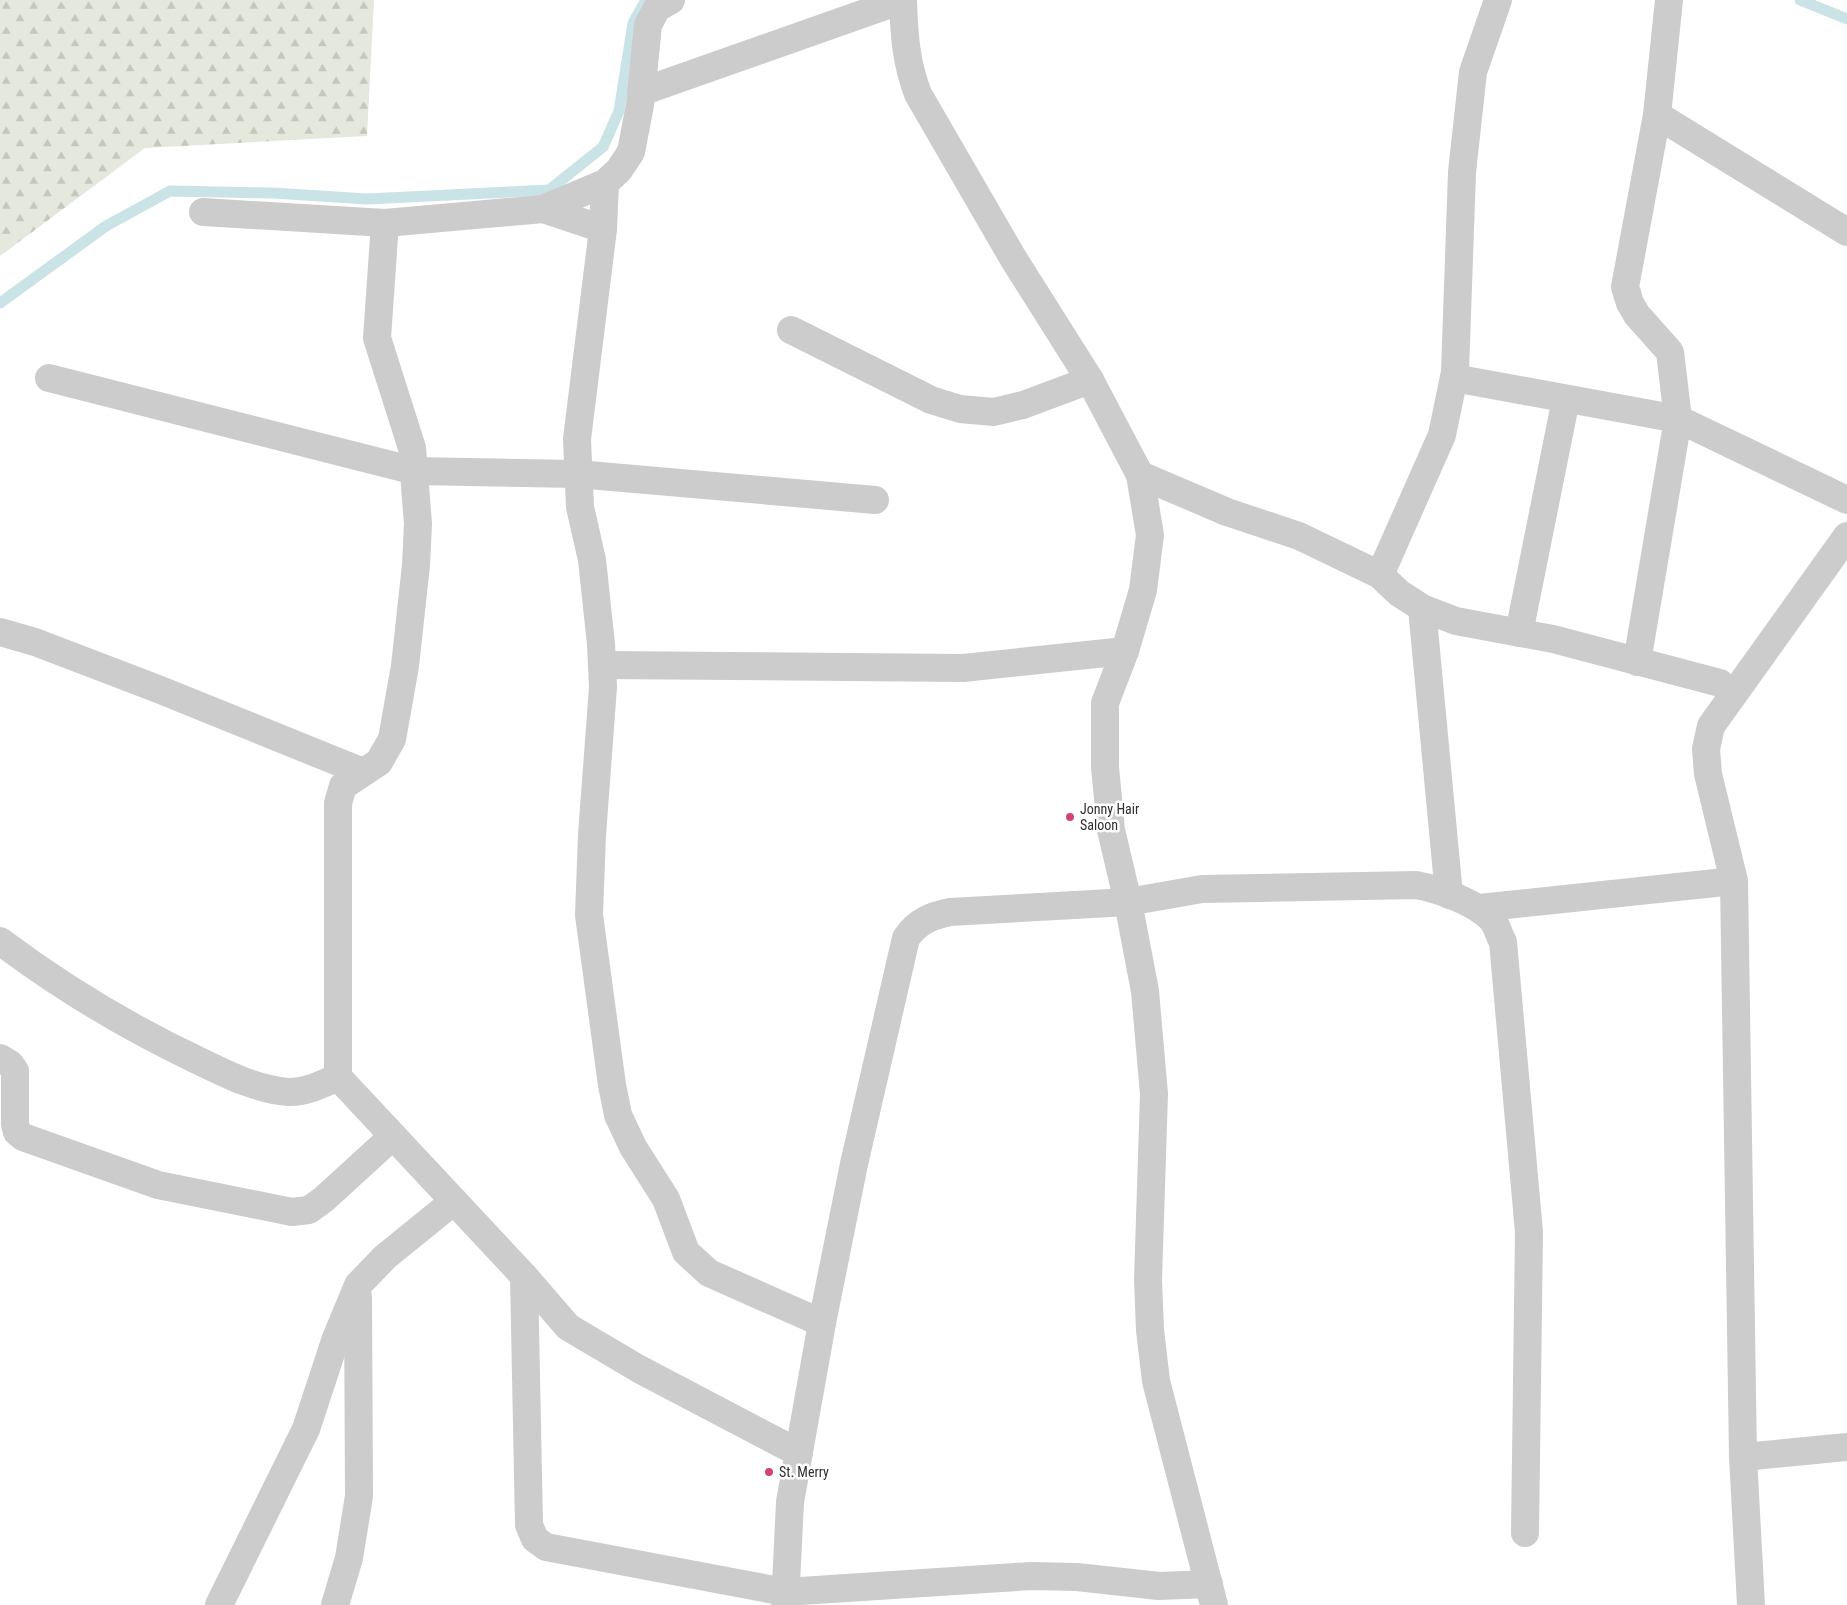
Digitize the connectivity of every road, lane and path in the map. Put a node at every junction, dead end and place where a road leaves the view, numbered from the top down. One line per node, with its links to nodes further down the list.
1 (671, 0): 5 (street)
2 (902, 0): 5 (street); 16 (street)
3 (1498, 0): 15 (street)
4 (1669, 0): 6 (street)
5 (641, 92): 7 (street)
6 (1657, 115): 12 (street); 18 (street)
7 (605, 183): 8 (street); 11 (street)
8 (543, 209): 10 (street); 11 (street)
9 (203, 212): 10 (street)
10 (385, 223): 19 (street)
11 (602, 229): 20 (street)
12 (1847, 232)
13 (791, 330): 16 (street)
14 (49, 378): 19 (street)
15 (1454, 378): 17 (street); 25 (street)
16 (1090, 380): 21 (street)
17 (1566, 399): 18 (street); 28 (street)
18 (1678, 419): 23 (street); 30 (street)
19 (415, 471): 20 (street); 33 (street)
20 (577, 474): 22 (street); 31 (street)
21 (1140, 474): 25 (street); 29 (street)
22 (875, 500)
23 (1847, 500)
24 (1847, 536): 34 (street)
25 (1380, 574): 26 (street)
26 (1422, 608): 28 (street); 35 (street)
27 (0, 632): 33 (street)
28 (1519, 632): 30 (street)
29 (1125, 651): 31 (street); 36 (street)
30 (1637, 662): 32 (street)
31 (602, 665): 45 (street)
32 (1720, 684)
33 (363, 772): 40 (street)
34 (1734, 881): 37 (street); 48 (street)
35 (1449, 895): 36 (street); 37 (street)
36 (1128, 902): 45 (street); 50 (street)
37 (1479, 908): 49 (street)
38 (0, 941): 40 (street)
39 (0, 1058): 41 (street)
40 (338, 1077): 41 (street)
41 (393, 1136): 42 (street)
42 (454, 1201): 43 (street); 44 (street)
43 (524, 1276): 47 (street); 51 (street)
44 (358, 1285): 52 (street); 53 (street)
45 (822, 1323): 47 (street)
46 (1847, 1447): 48 (street)
47 (799, 1453): 51 (street)
48 (1744, 1457): 54 (street)
49 (1525, 1533)
50 (1212, 1595): 51 (street)
51 (785, 1598)
52 (219, 1605)
53 (335, 1605)
54 (1750, 1605)

